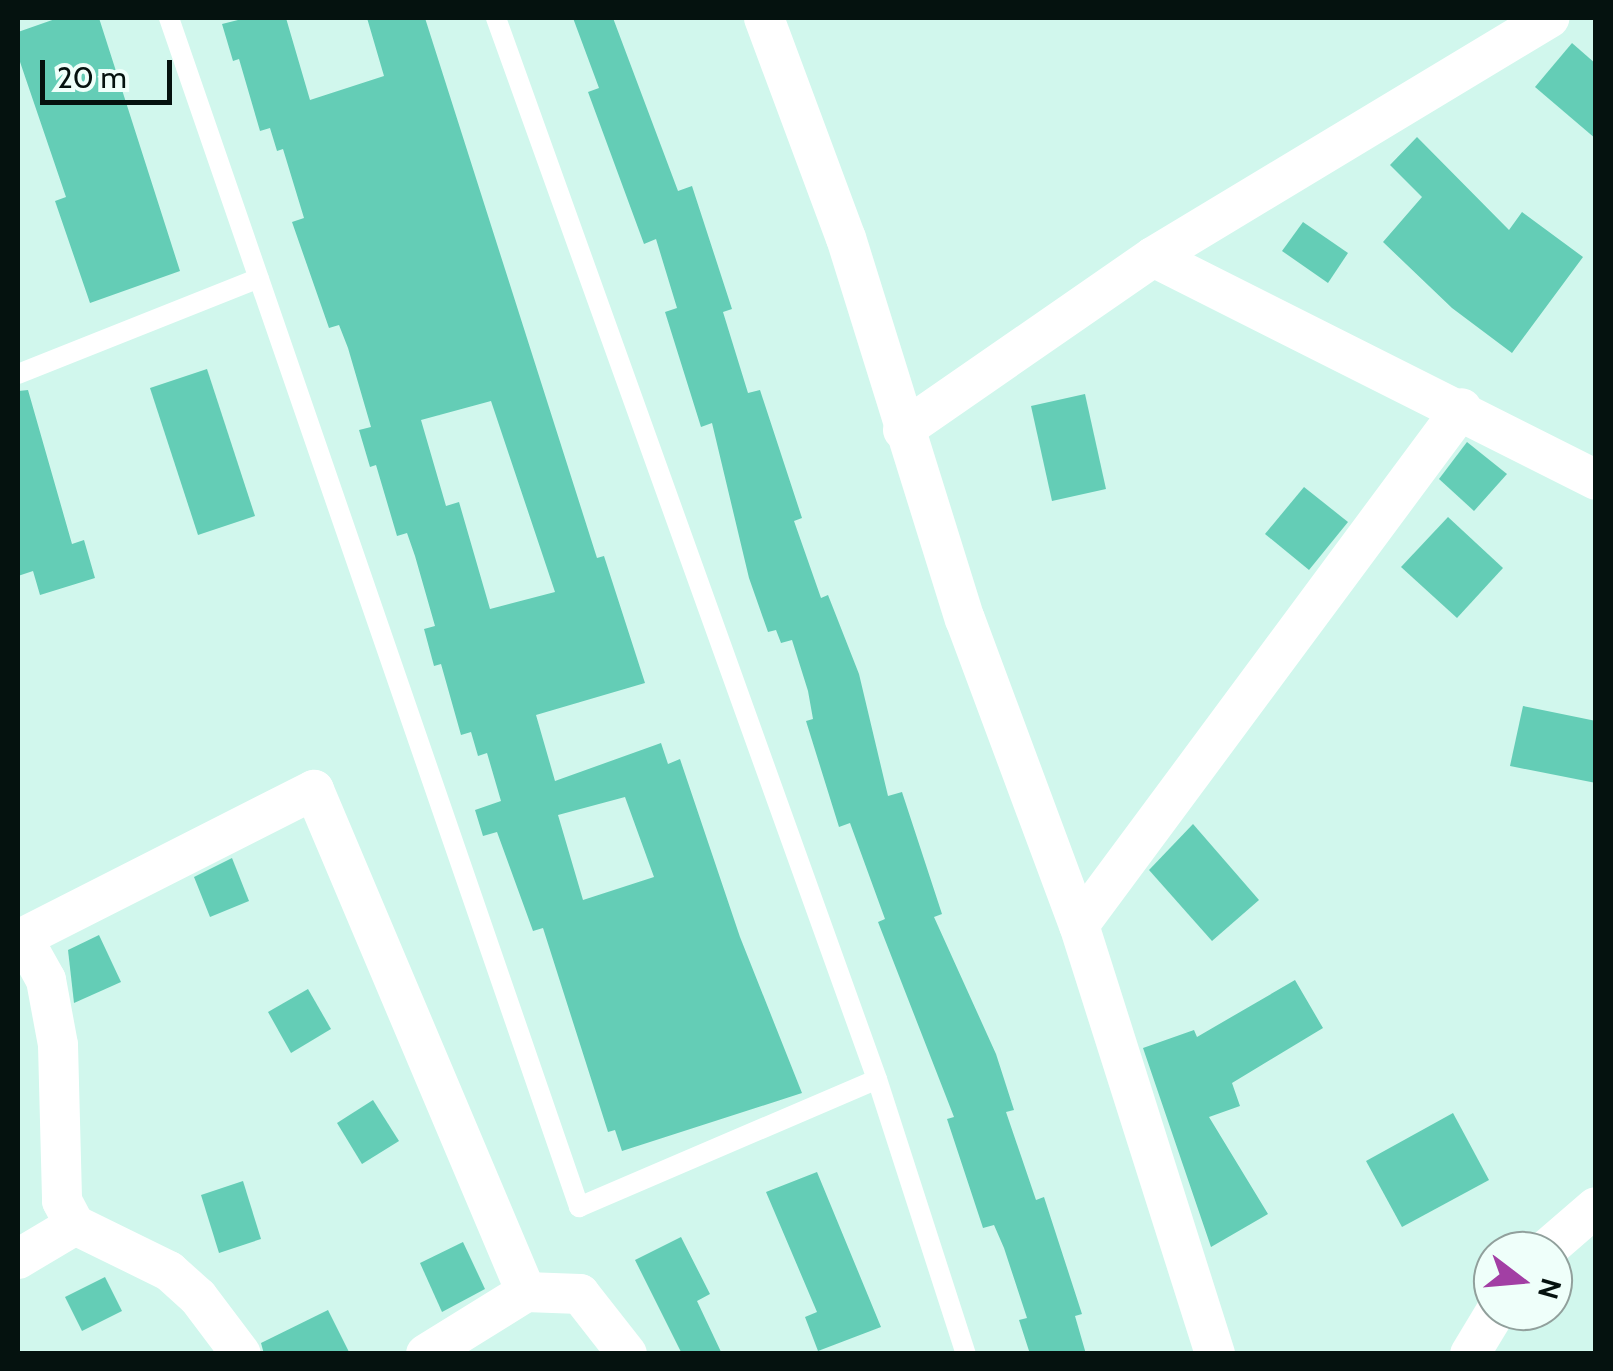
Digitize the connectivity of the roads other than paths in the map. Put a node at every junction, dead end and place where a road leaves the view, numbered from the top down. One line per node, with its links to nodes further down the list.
1 (169, 18): 6 (lane)
2 (496, 18): 13 (lane)
3 (764, 18): 9 (street)
4 (1549, 18): 5 (street)
5 (1153, 257): 8 (street); 9 (street)
6 (259, 278): 7 (lane); 13 (lane)
7 (18, 374)
8 (1462, 408): 10 (street); 11 (street)
9 (902, 430): 11 (street)
10 (1596, 480)
11 (1079, 925): 24 (street)
12 (20, 938): 15 (street); 18 (street)
13 (877, 1079): 23 (lane)
14 (1596, 1207): 16 (street)
15 (74, 1225): 17 (street); 20 (street)
16 (1568, 1231)
17 (18, 1260)
18 (526, 1292): 21 (street); 22 (street)
19 (1484, 1331): 25 (street)
20 (241, 1354)
21 (426, 1354)
22 (627, 1354)
23 (966, 1354)
24 (1215, 1354)
25 (1470, 1354)

